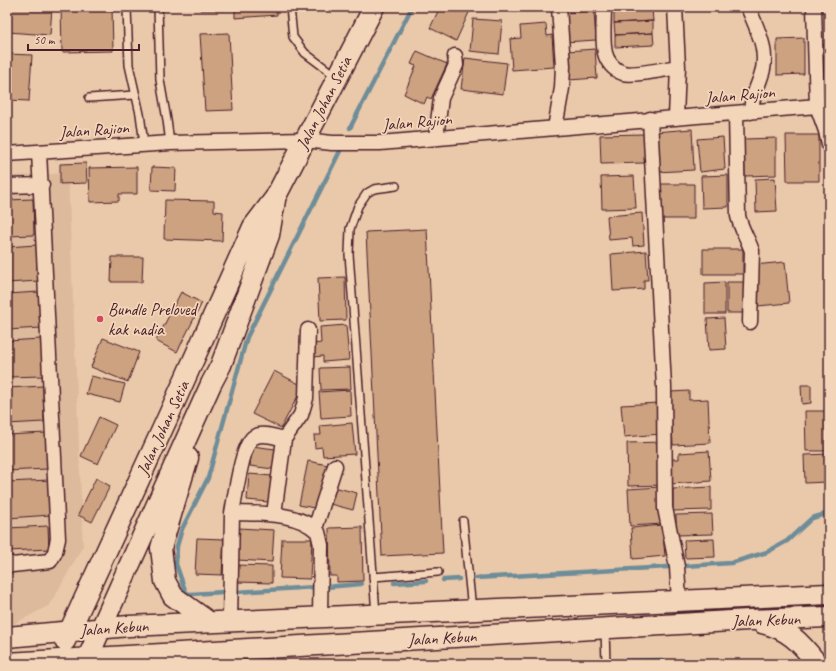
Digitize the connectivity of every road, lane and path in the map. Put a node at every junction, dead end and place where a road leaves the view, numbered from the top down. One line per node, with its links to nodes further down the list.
1 (127, 7): 13 (lane)
2 (158, 7): 21 (lane)
3 (290, 7): 12 (lane)
4 (374, 7): 12 (main road, Jalan Johan Setia)
5 (559, 7): 20 (street)
6 (604, 7): 11 (street)
7 (675, 7): 11 (street)
8 (748, 7): 16 (street)
9 (814, 7): 15 (street)
10 (455, 56): 22 (street)
11 (678, 67): 18 (street)
12 (337, 77): 23 (main road, Jalan Johan Setia)
13 (135, 94): 14 (lane); 24 (lane)
14 (89, 98)
15 (823, 105): 16 (street, Jalan Rajion); 25 (street)
16 (751, 112): 17 (street, Jalan Rajion)
17 (736, 113): 18 (street, Jalan Rajion); 32 (street)
18 (676, 118): 19 (street, Jalan Rajion)
19 (650, 119): 20 (street, Jalan Rajion); 45 (street)
20 (555, 128): 22 (street, Jalan Rajion)
21 (169, 138): 23 (street, Jalan Rajion); 24 (street, Jalan Rajion)
22 (436, 138): 23 (street, Jalan Rajion)
23 (305, 140): 31 (main road, Jalan Johan Setia)
24 (144, 144): 26 (street, Jalan Rajion)
25 (829, 145)
26 (39, 152): 27 (street, Jalan Rajion); 28 (street)
27 (7, 154)
28 (42, 185): 29 (street); 41 (street)
29 (7, 186)
30 (396, 186): 43 (lane)
31 (275, 198): 34 (main road, Jalan Johan Setia); 55 (main road, Jalan Johan Setia)
32 (750, 322)
33 (308, 330): 35 (street)
34 (211, 384): 51 (main road); 54 (main road, Jalan Johan Setia)
35 (284, 439): 37 (street); 38 (street)
36 (335, 466): 40 (street)
37 (232, 513): 38 (street); 52 (street)
38 (274, 514): 40 (street)
39 (463, 521): 46 (lane)
40 (315, 529): 48 (street)
41 (7, 562)
42 (438, 572): 43 (lane)
43 (373, 577): 47 (lane)
44 (829, 594): 45 (main road, Jalan Kebun)
45 (679, 601): 46 (main road, Jalan Kebun)
46 (472, 610): 47 (main road, Jalan Kebun)
47 (376, 615): 48 (main road, Jalan Kebun)
48 (320, 617): 52 (main road, Jalan Kebun)
49 (829, 617): 50 (main road, Jalan Kebun)
50 (748, 620): 53 (main road, Jalan Kebun); 63 (main road)
51 (209, 622): 52 (main road, Jalan Kebun); 54 (main road, Jalan Kebun)
52 (230, 622)
53 (605, 628): 57 (main road, Jalan Kebun); 62 (lane)
54 (100, 629): 55 (main road, Jalan Kebun); 58 (main road, Jalan Johan Setia)
55 (69, 631): 56 (main road, Jalan Kebun); 59 (main road, Jalan Johan Setia)
56 (7, 637)
57 (158, 654): 58 (main road, Jalan Kebun); 61 (main road)
58 (86, 661): 59 (main road, Jalan Kebun)
59 (55, 662): 60 (main road, Jalan Kebun)
60 (7, 663)
61 (133, 664)
62 (606, 664)
63 (816, 664)

